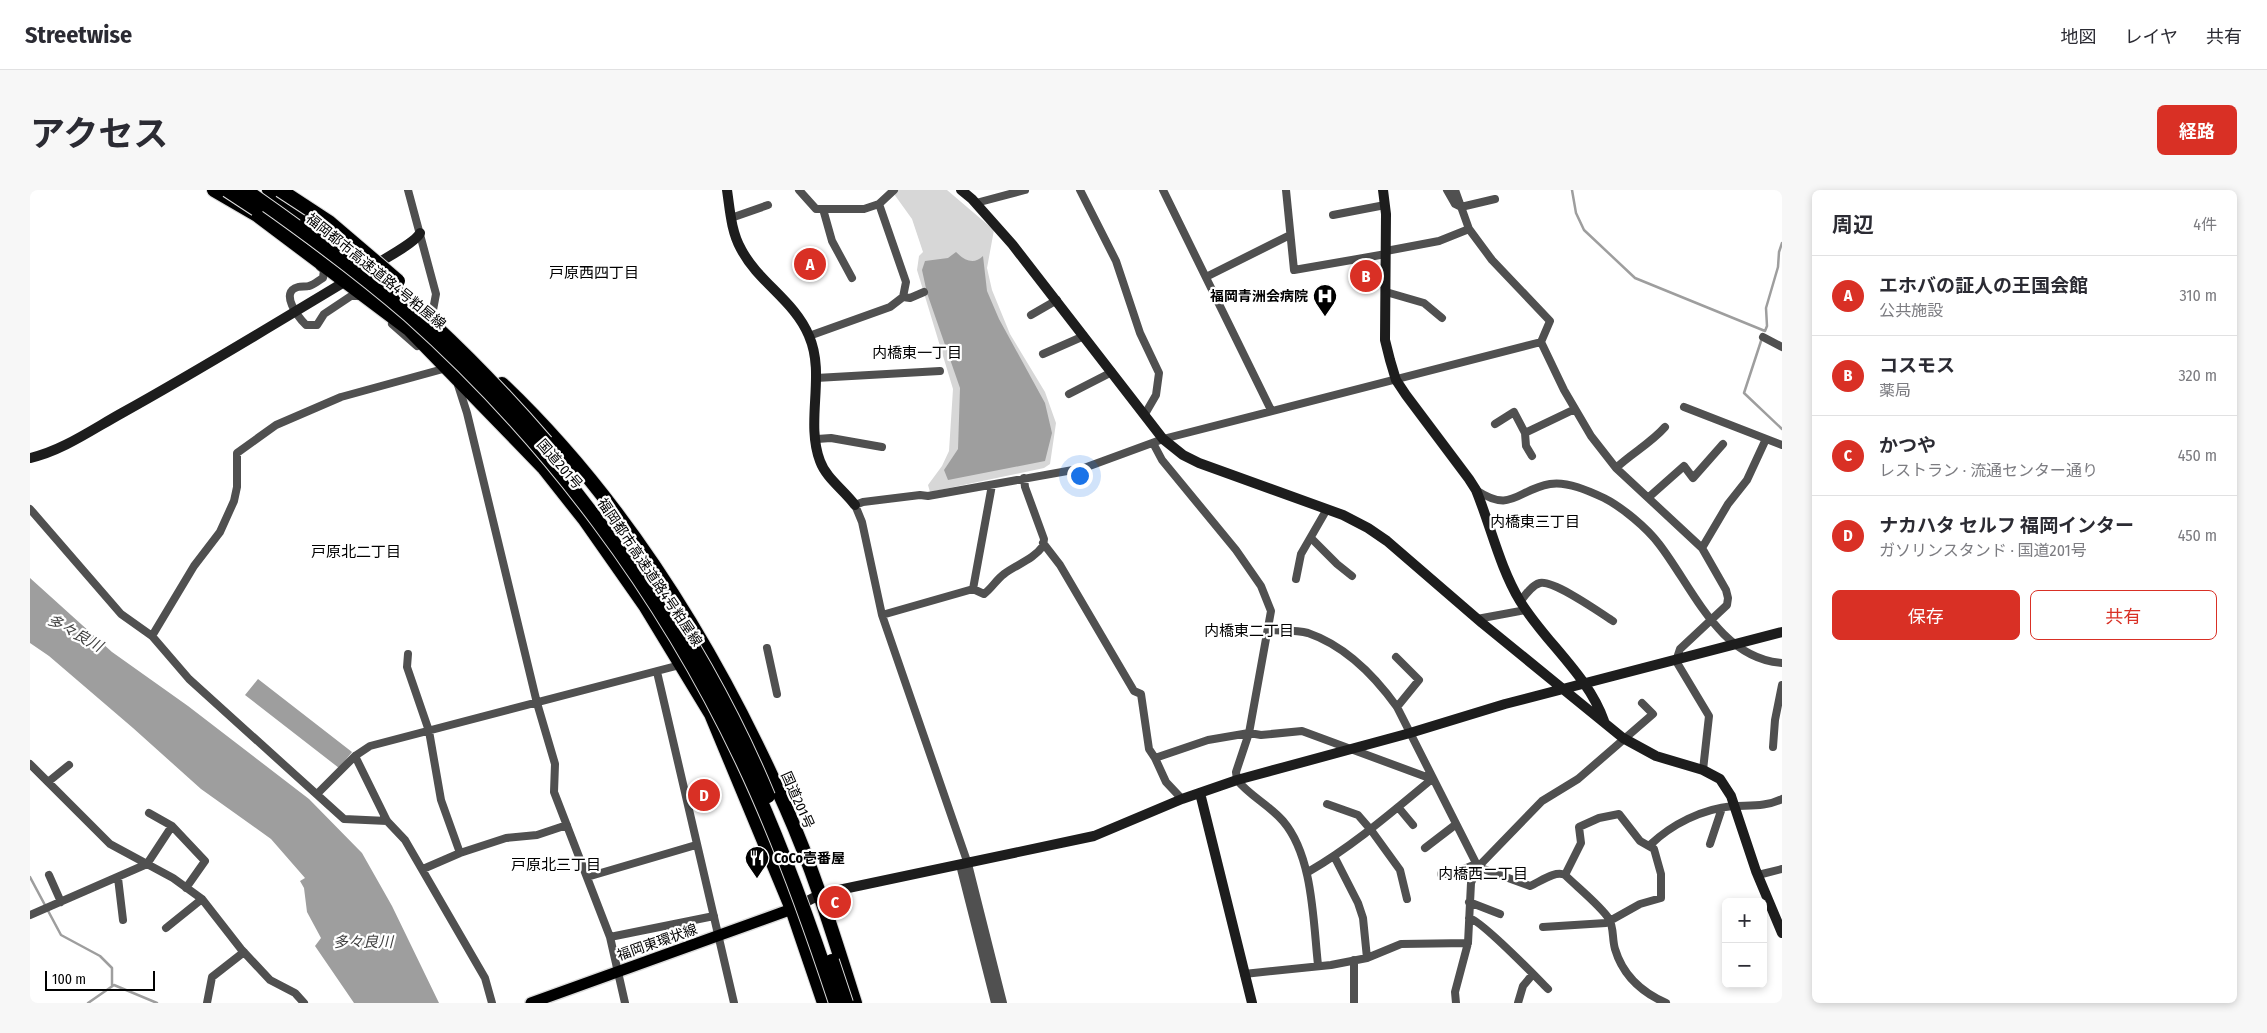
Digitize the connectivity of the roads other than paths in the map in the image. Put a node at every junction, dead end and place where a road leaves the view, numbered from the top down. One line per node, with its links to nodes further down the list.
1 (208, 190): 42 (street)
2 (214, 190): 36 (highway, 国道201号)
3 (227, 190): 48 (highway, bridge)
4 (245, 190): 48 (highway, 福岡都市高速道路4号粕屋線, bridge)
5 (261, 190): 52 (highway, bridge)
6 (269, 190): 33 (highway, 国道201号)
7 (280, 190): 52 (highway, bridge)
8 (408, 190): 30 (street)
9 (727, 190): 28 (street)
10 (799, 190): 26 (street)
11 (894, 190): 22 (street)
12 (961, 190): 21 (street)
13 (1025, 190): 21 (street)
14 (1080, 190): 62 (street)
15 (1163, 190): 34 (street)
16 (1286, 190): 31 (street)
17 (1383, 190): 24 (street)
18 (1447, 190): 25 (street)
19 (1455, 190): 25 (street)
20 (1495, 199): 25 (street)
21 (976, 203): 40 (street)
22 (879, 204): 26 (street); 39 (street)
23 (768, 206): 28 (street)
24 (1385, 206): 27 (street); 32 (street)
25 (1461, 207): 29 (street)
26 (822, 209): 35 (street)
27 (1333, 215)
28 (731, 218): 45 (street)
29 (1469, 229): 32 (street); 49 (street)
30 (420, 234): 33 (street); 41 (street)
31 (1290, 235): 32 (street); 34 (street)
32 (1386, 252): 38 (street)
33 (370, 266): 36 (street); 160 (highway, 国道201号)
34 (1206, 277): 61 (street)
35 (852, 278)
36 (346, 280): 42 (street); 102 (highway, 国道201号)
37 (924, 292): 39 (street)
38 (1386, 292): 44 (street); 57 (street)
39 (903, 297): 45 (street)
40 (1057, 300): 43 (street); 46 (street)
41 (433, 310)
42 (296, 311): 53 (street); 73 (street)
43 (1031, 314)
44 (1442, 318)
45 (809, 336): 56 (street)
46 (1084, 336): 51 (street); 55 (street)
47 (1763, 337): 50 (street)
48 (432, 338): 194 (highway, 福岡都市高速道路4号粕屋線, bridge)
49 (1541, 342): 57 (street); 60 (street)
50 (1782, 347)
51 (1043, 354)
52 (467, 357): 195 (highway, 福岡都市高速道路4号粕屋線, bridge)
53 (444, 369): 95 (street); 108 (street)
54 (940, 371): 56 (street)
55 (1112, 372): 58 (street); 62 (street)
56 (816, 378): 67 (street)
57 (1396, 380): 61 (street); 77 (street)
58 (1069, 394)
59 (1684, 407): 66 (street)
60 (1575, 409): 65 (street); 74 (street)
61 (1271, 410): 68 (street)
62 (1145, 414): 68 (street)
63 (1495, 424): 65 (street)
64 (1665, 426): 74 (street)
65 (1525, 433): 72 (street)
66 (1766, 439): 70 (street); 84 (street)
67 (816, 440): 71 (street); 79 (street)
68 (1158, 441): 75 (street); 81 (street); 93 (street)
69 (1723, 444): 78 (street)
70 (1782, 445)
71 (882, 447)
72 (1532, 456)
73 (30, 458)
74 (1616, 468): 78 (street)
75 (1024, 478): 76 (street); 83 (street)
76 (992, 485): 79 (street); 87 (street)
77 (1476, 490): 88 (street); 92 (street)
78 (1649, 497): 84 (street)
79 (855, 505): 89 (street)
80 (30, 508): 95 (street)
81 (1327, 509): 82 (street); 90 (street)
82 (1311, 538): 85 (street); 86 (street)
83 (1043, 543): 87 (street); 119 (street)
84 (1702, 548): 92 (street)
85 (1352, 576)
86 (1296, 579)
87 (973, 589): 89 (street)
88 (1523, 606): 90 (street); 91 (street); 104 (street)
89 (882, 615): 148 (street)
90 (1477, 619): 106 (street)
91 (1613, 621)
92 (1712, 621): 96 (street); 100 (street)
93 (1269, 630): 110 (street); 113 (street)
94 (1782, 632): 96 (street)
95 (152, 636): 126 (street)
96 (1734, 644): 100 (street); 101 (street)
97 (766, 648): 107 (street)
98 (408, 654): 112 (street)
99 (1396, 658): 110 (street)
100 (1676, 661): 104 (street); 122 (street)
101 (1782, 663)
102 (680, 665): 103 (street); 165 (highway, 国道201号)
103 (657, 672): 108 (street); 143 (street)
104 (1583, 683): 106 (street); 111 (street)
105 (1782, 685): 116 (street)
106 (1564, 688): 111 (street); 114 (street)
107 (777, 694)
108 (537, 703): 112 (street); 136 (street)
109 (1642, 703): 115 (street)
110 (1397, 707): 114 (street)
111 (1605, 723): 115 (street)
112 (429, 731): 118 (street); 145 (street)
113 (1249, 733): 117 (street); 119 (street); 124 (street)
114 (1410, 733): 117 (street); 123 (street)
115 (1623, 738): 122 (street); 149 (street)
116 (1773, 747)
117 (1348, 749): 123 (street); 124 (street)
118 (355, 756): 126 (street); 135 (street)
119 (1155, 758): 128 (street)
120 (30, 764): 125 (street)
121 (69, 765): 125 (street)
122 (1703, 770): 131 (street)
123 (1432, 779): 132 (street); 138 (street)
124 (1237, 780): 127 (street); 152 (street)
125 (48, 782): 147 (street)
126 (318, 793): 135 (street)
127 (1200, 793): 128 (street); 183 (street)
128 (1182, 799): 148 (street)
129 (1782, 799): 131 (street)
130 (1327, 804): 140 (street)
131 (1733, 806): 133 (street); 155 (street)
132 (1398, 808): 137 (street); 140 (street)
133 (1722, 808): 141 (street); 142 (street)
134 (149, 813): 139 (street)
135 (387, 821): 150 (street)
136 (567, 825): 145 (street); 157 (street)
137 (1412, 825)
138 (1455, 825): 144 (street); 149 (street)
139 (172, 826): 147 (street); 159 (street)
140 (1371, 830): 146 (street); 162 (street)
141 (1710, 844)
142 (1650, 845): 154 (street); 171 (street)
143 (696, 846): 157 (street); 168 (street)
144 (1425, 848)
145 (460, 853): 150 (street)
146 (1334, 856): 152 (street); 179 (street)
147 (147, 864): 158 (street); 159 (street)
148 (964, 864): 160 (street); 197 (street); 198 (street)
149 (1477, 865): 153 (street); 154 (street); 164 (street)
150 (423, 869): 189 (street)
151 (1782, 869): 155 (street)
152 (1308, 872): 181 (street)
153 (1440, 874)
154 (1565, 875): 171 (street)
155 (1758, 875): 174 (street)
156 (49, 876): 163 (street)
157 (587, 877): 176 (street)
158 (118, 878): 163 (street); 170 (street)
159 (186, 888): 161 (street)
160 (819, 895): 165 (street); 196 (highway, 国道201号)
161 (202, 899): 173 (street); 178 (street)
162 (1407, 899)
163 (61, 902): 167 (street)
164 (1469, 902): 166 (street); 169 (street)
165 (792, 909): 175 (main road, 福岡東環状線); 193 (highway, 国道201号)
166 (1500, 914)
167 (30, 915)
168 (714, 916): 175 (street); 176 (street)
169 (1469, 918): 177 (street); 184 (street)
170 (123, 920)
171 (1610, 920): 172 (street); 186 (street)
172 (1543, 927)
173 (166, 928)
174 (1782, 933)
175 (719, 936): 182 (main road, 福岡東環状線); 192 (street)
176 (610, 937): 182 (street)
177 (1468, 943): 179 (street); 201 (street)
178 (244, 952): 187 (street); 188 (street)
179 (1367, 958): 180 (street)
180 (1354, 960): 181 (street); 200 (street)
181 (1318, 965): 183 (street)
182 (619, 971): 190 (main road, 福岡東環状線); 191 (street)
183 (1244, 974): 199 (street)
184 (1533, 974): 185 (street); 202 (street)
185 (1548, 989)
186 (1646, 994): 203 (street); 204 (street)
187 (207, 1003)
188 (304, 1003)
189 (492, 1003)
190 (531, 1003)
191 (625, 1003)
192 (734, 1003)
193 (824, 1003)
194 (836, 1003)
195 (846, 1003)
196 (855, 1003)
197 (995, 1003)
198 (1003, 1003)
199 (1252, 1003)
200 (1354, 1003)
201 (1456, 1003)
202 (1518, 1003)
203 (1642, 1003)
204 (1666, 1003)

